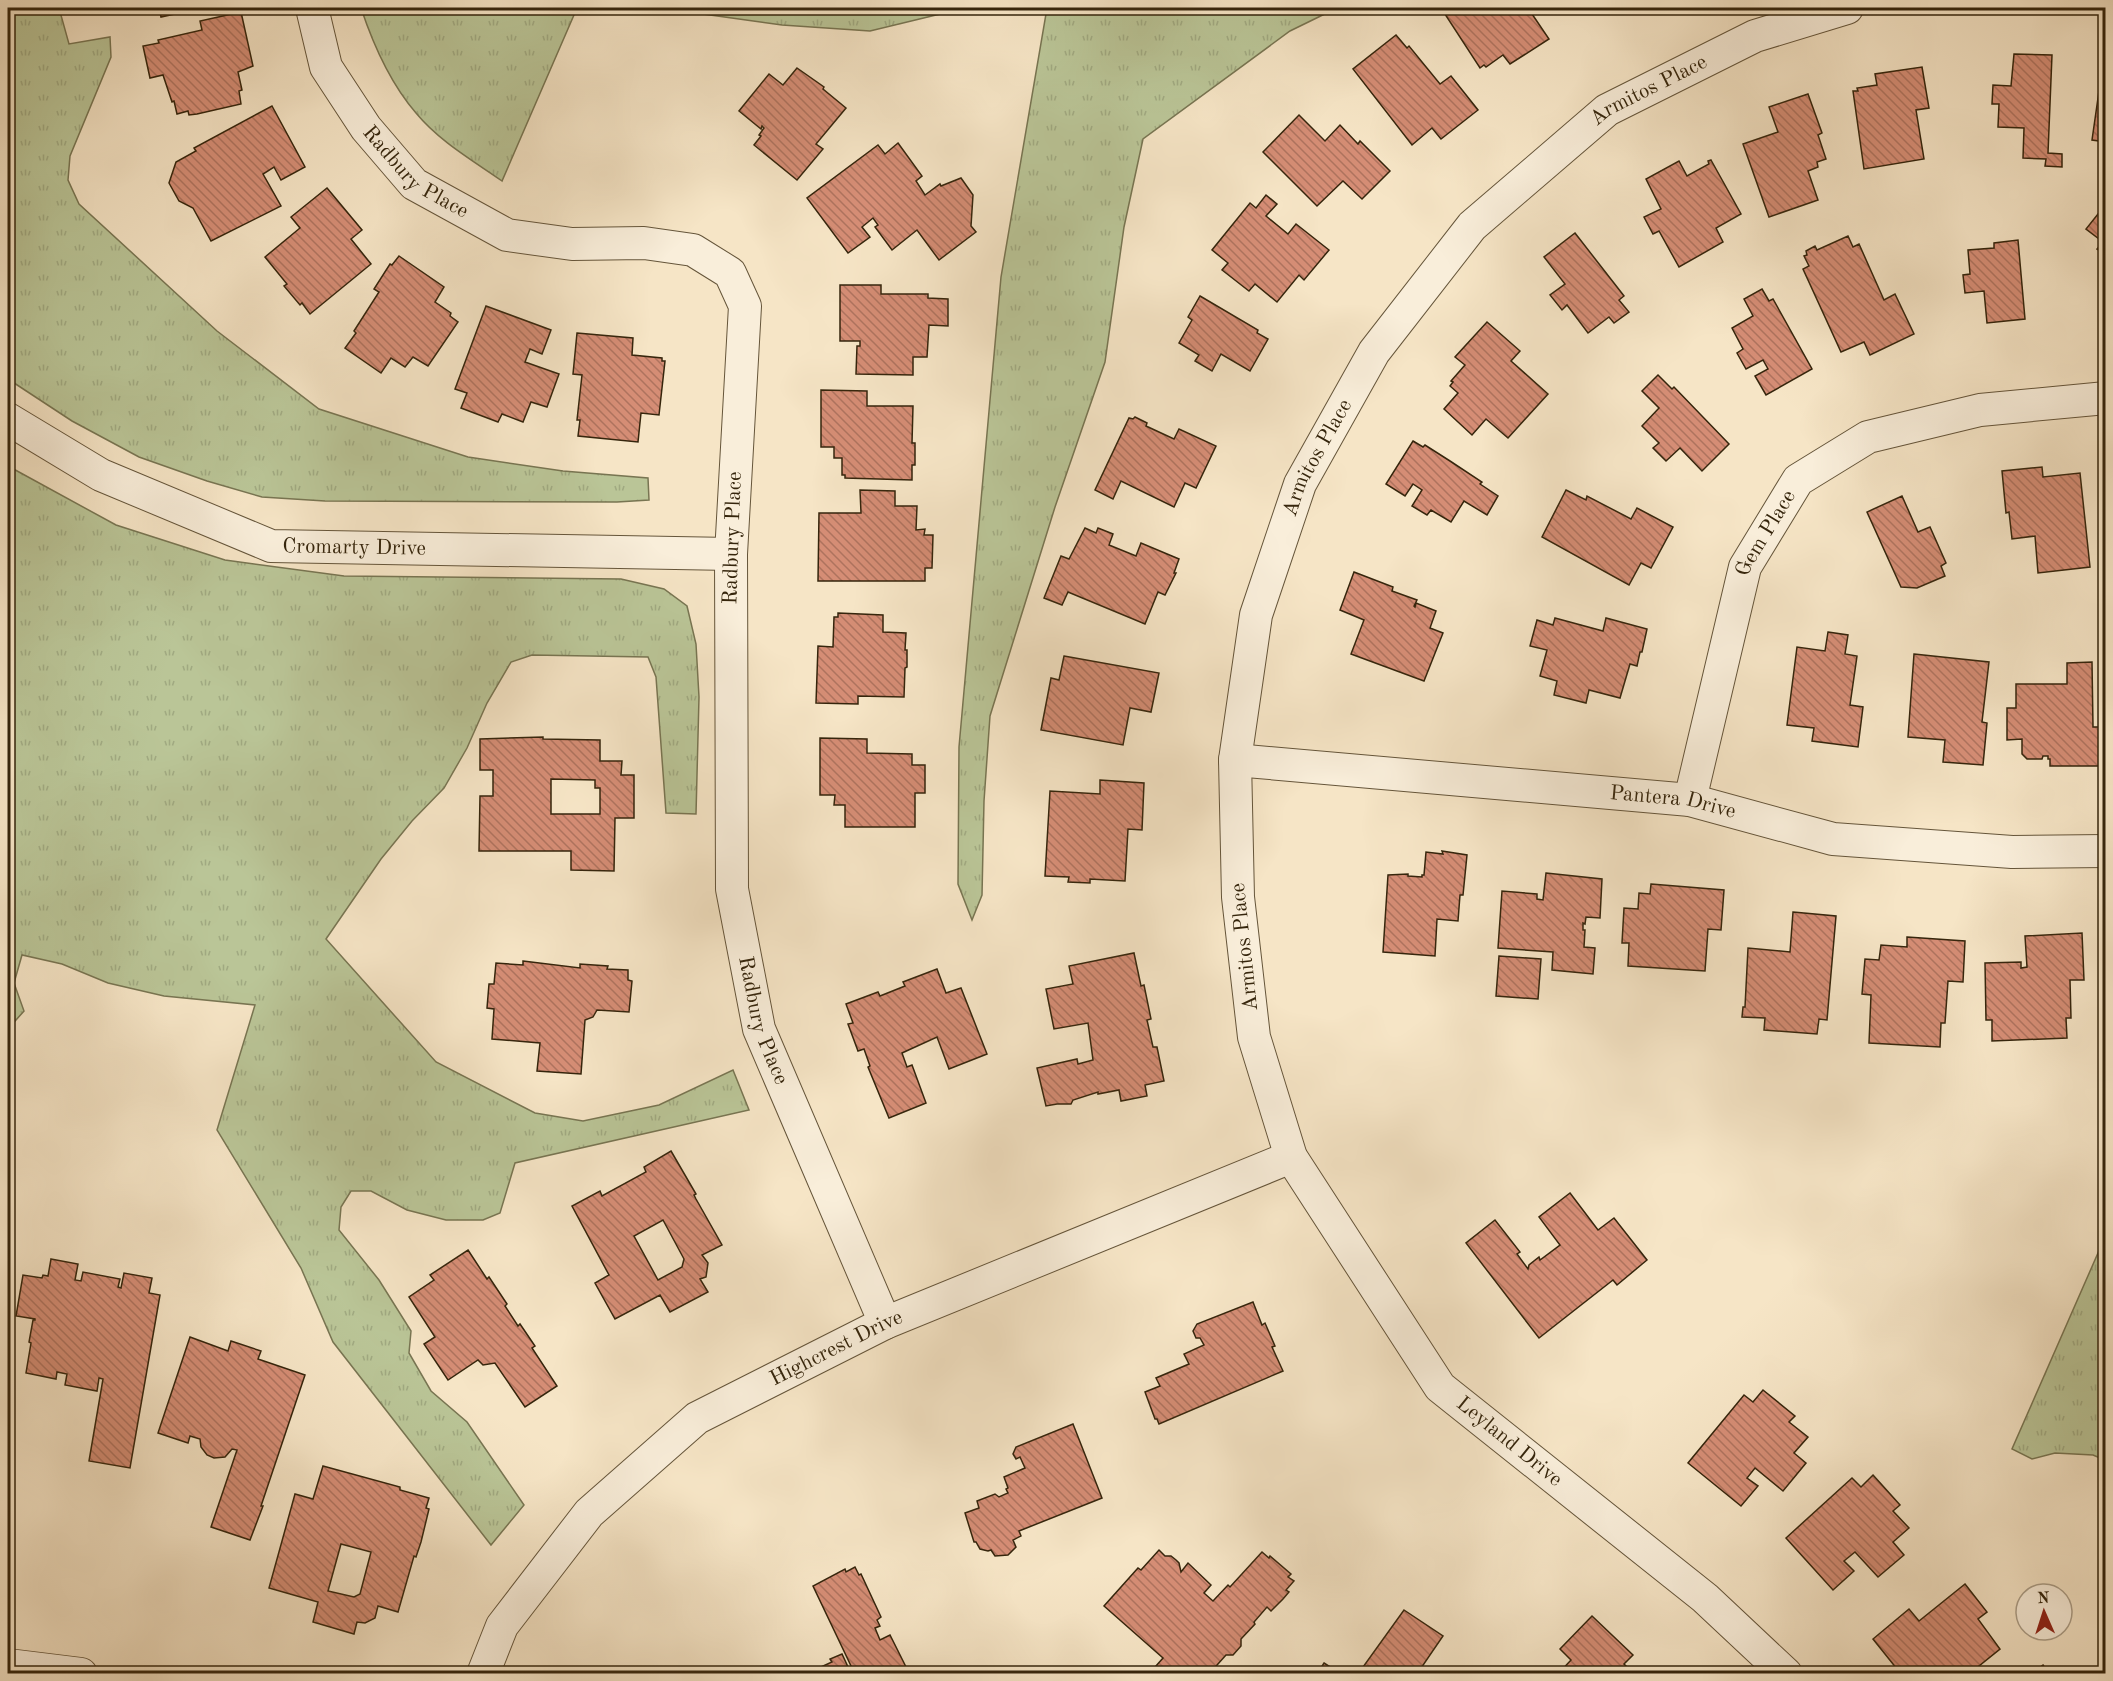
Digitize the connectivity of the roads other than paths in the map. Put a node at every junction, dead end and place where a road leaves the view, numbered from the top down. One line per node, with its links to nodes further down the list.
1 (312, 8): 5 (street, Radbury Place)
2 (1847, 8): 6 (street, Armitos Place)
3 (2106, 398): 7 (street, Gem Place)
4 (8, 419): 5 (street, Cromarty Drive)
5 (731, 554): 10 (street, Radbury Place)
6 (1235, 760): 7 (street, Pantera Drive); 9 (street, Armitos Place)
7 (1690, 800): 8 (street, Pantera Drive)
8 (2106, 851)
9 (1291, 1157): 10 (street, Highcrest Drive); 14 (street, Leyland Drive)
10 (885, 1323): 13 (street, Highcrest Drive)
11 (8, 1665): 12 (street)
12 (81, 1674)
13 (483, 1674)
14 (1786, 1674)

